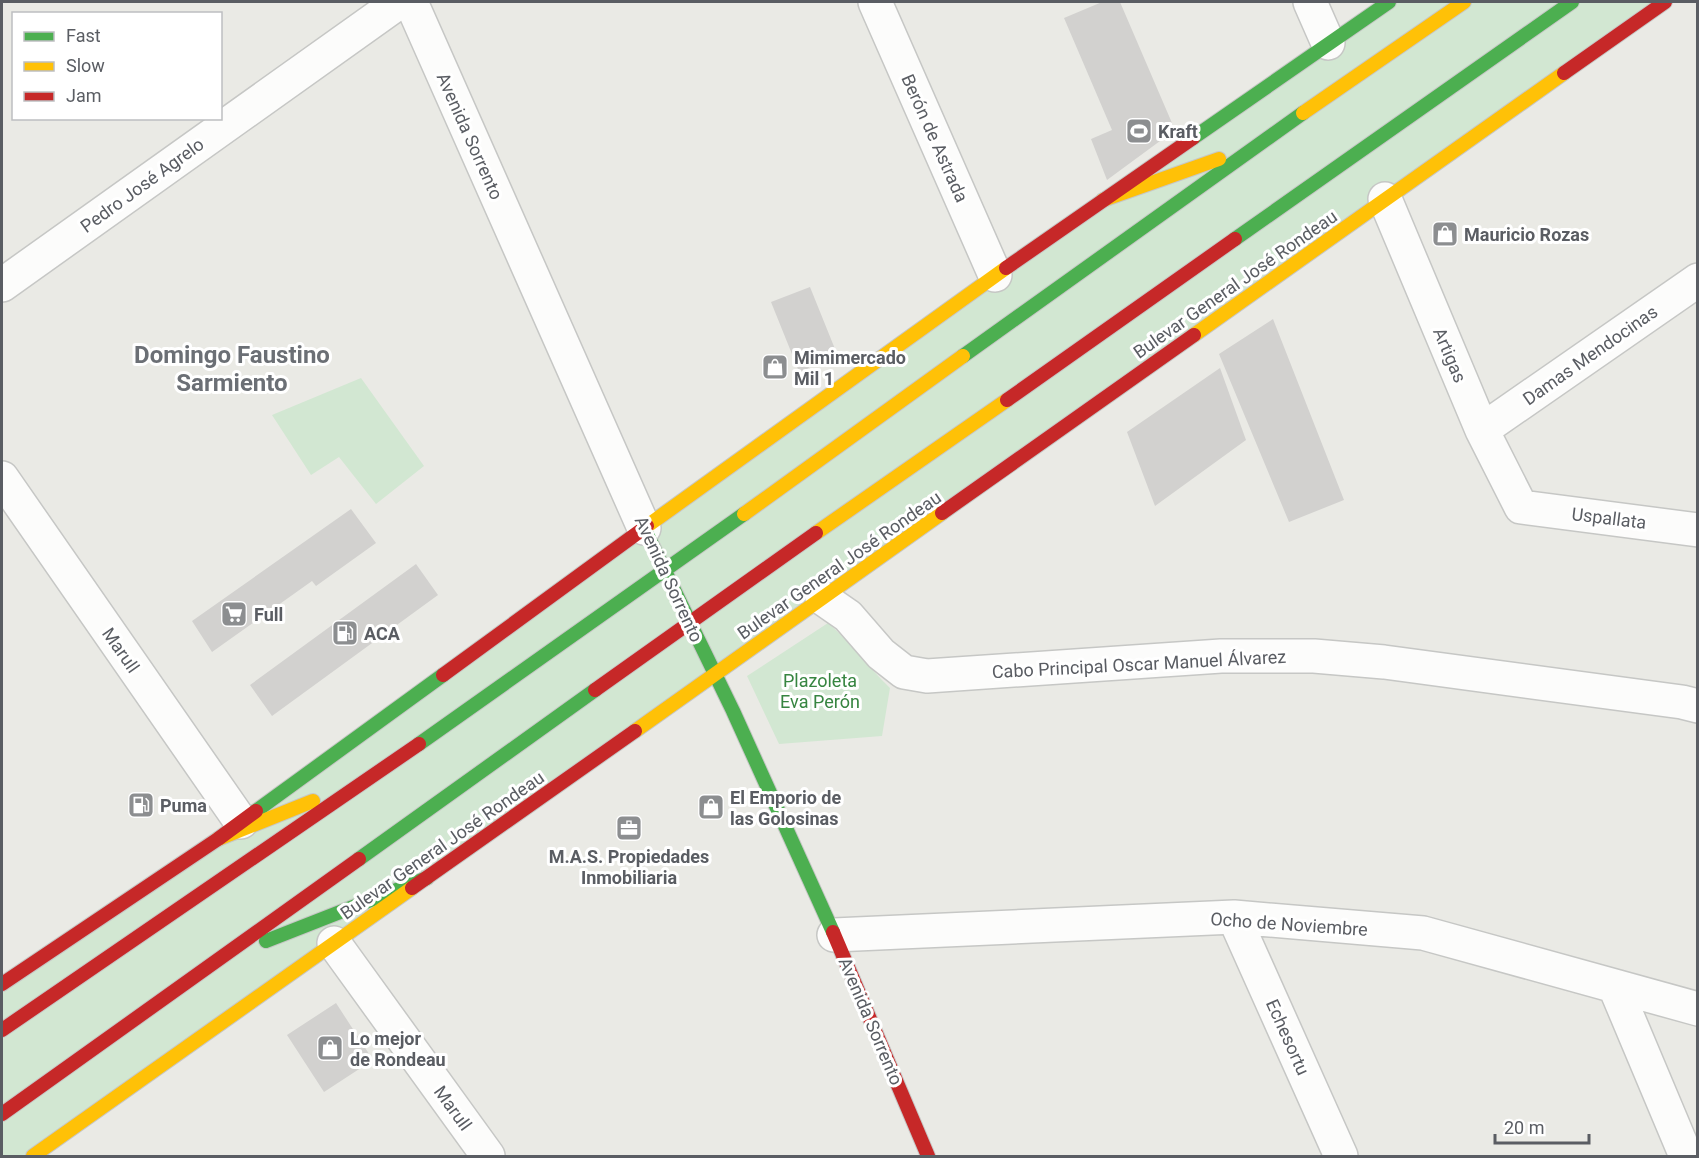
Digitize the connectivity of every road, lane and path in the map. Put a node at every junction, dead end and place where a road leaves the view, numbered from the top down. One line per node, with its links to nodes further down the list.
1 (399, 2): 15 (street, Pedro José Agrelo)
2 (411, 2): 19 (street, Avenida Sorrento)
3 (875, 2): 13 (street, Berón de Astrada)
4 (1310, 2): 9 (street)
5 (1389, 2): 9 (main road)
6 (1464, 2): 10 (main road)
7 (1572, 2): 23 (main road, Bulevar General José Rondeau)
8 (1665, 2): 12 (main road, Bulevar General José Rondeau)
9 (1328, 43): 11 (main road)
10 (1255, 146): 11 (main road); 21 (main road)
11 (1103, 200): 13 (main road)
12 (1385, 200): 16 (street, Artigas); 22 (main road, Bulevar General José Rondeau)
13 (995, 275): 19 (main road)
14 (1698, 280): 16 (street, Damas Mendocinas)
15 (2, 285)
16 (1482, 430): 18 (street, Artigas)
17 (2, 478): 27 (street, Marull)
18 (1521, 507): 20 (street, Uspallata)
19 (644, 528): 21 (main road, Avenida Sorrento); 27 (main road)
20 (1698, 530)
21 (664, 571): 23 (main road, Avenida Sorrento); 26 (main road)
22 (822, 598): 24 (main road, Bulevar General José Rondeau); 25 (street, Cabo Principal Oscar Manuel Álvarez)
23 (689, 622): 24 (main road, Avenida Sorrento); 32 (main road, Bulevar General José Rondeau)
24 (715, 674): 28 (main road, Bulevar General José Rondeau); 30 (main road, Avenida Sorrento)
25 (1698, 705)
26 (373, 776): 27 (main road); 36 (main road)
27 (230, 831): 33 (main road)
28 (427, 878): 31 (main road, Bulevar General José Rondeau); 32 (main road)
29 (1234, 917): 30 (street, Ocho de Noviembre); 34 (street, Ocho de Noviembre); 41 (street, Echesortu)
30 (834, 935): 40 (main road, Avenida Sorrento)
31 (334, 943): 38 (main road, Bulevar General José Rondeau); 39 (street, Marull)
32 (217, 961): 37 (main road, Bulevar General José Rondeau)
33 (2, 984)
34 (1614, 987): 35 (street, Ocho de Noviembre); 42 (street)
35 (1698, 1010)
36 (2, 1030)
37 (2, 1114)
38 (33, 1156)
39 (488, 1156)
40 (928, 1156)
41 (1341, 1156)
42 (1686, 1156)

